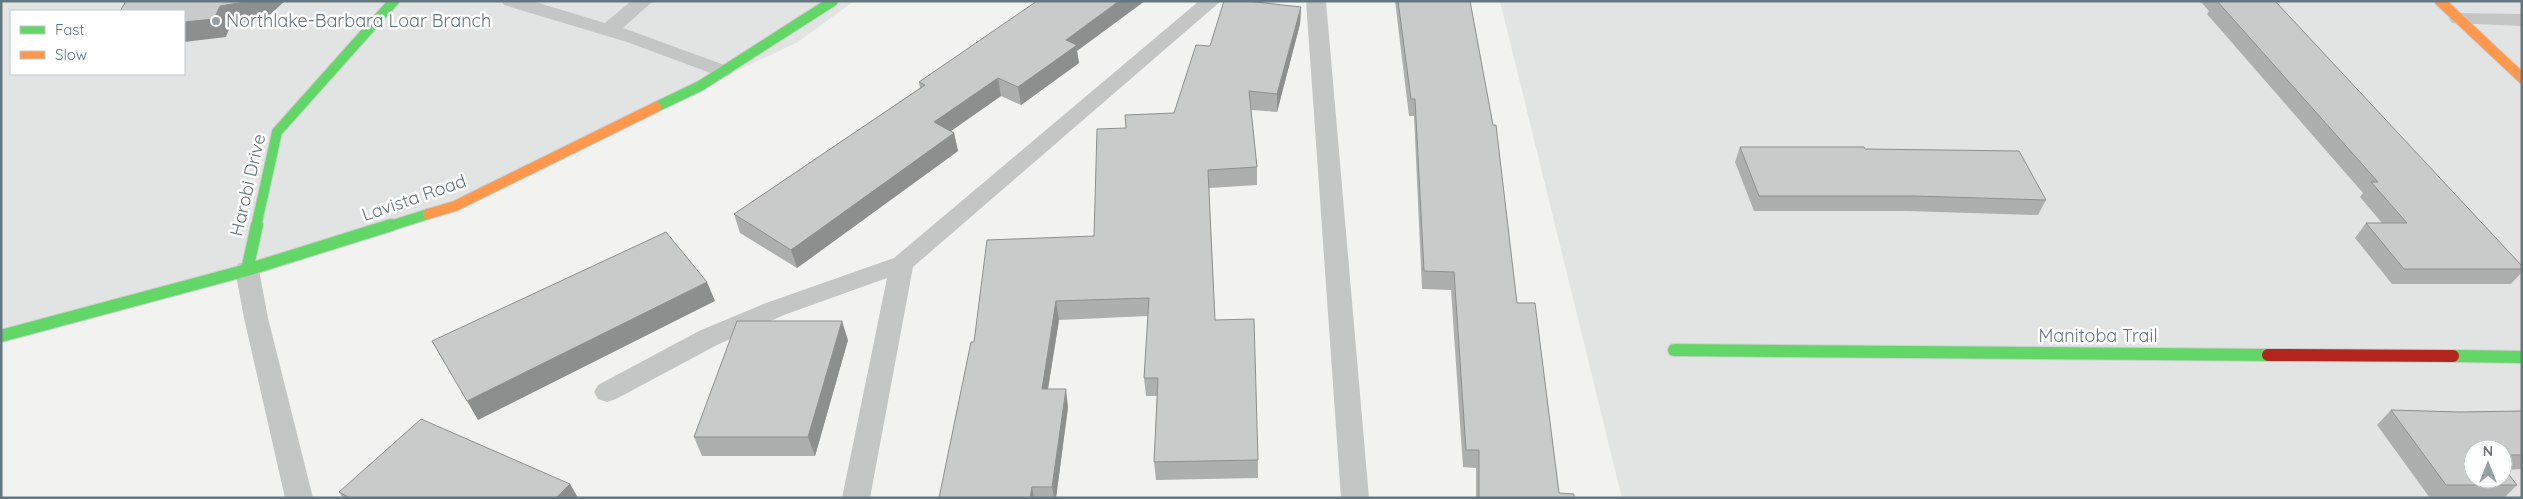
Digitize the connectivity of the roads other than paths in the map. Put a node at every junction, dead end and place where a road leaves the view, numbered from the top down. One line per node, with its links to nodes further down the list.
1 (394, 1): 14 (street, Harobi Drive)
2 (511, 1): 10 (lane)
3 (643, 1): 10 (lane)
4 (833, 1): 11 (street, Lavista Road)
5 (1211, 1): 13 (lane)
6 (1316, 1): 21 (lane)
7 (2440, 1): 8 (street)
8 (2459, 20): 9 (lane); 12 (street)
9 (2522, 20)
10 (609, 30): 11 (lane)
11 (723, 71): 14 (street, Lavista Road)
12 (2522, 78)
13 (902, 264): 18 (lane); 20 (lane)
14 (247, 270): 15 (street, Lavista Road); 19 (lane)
15 (1, 336)
16 (1674, 350): 17 (street, Manitoba Trail)
17 (2522, 358)
18 (607, 392)
19 (299, 498)
20 (856, 498)
21 (1355, 498)

